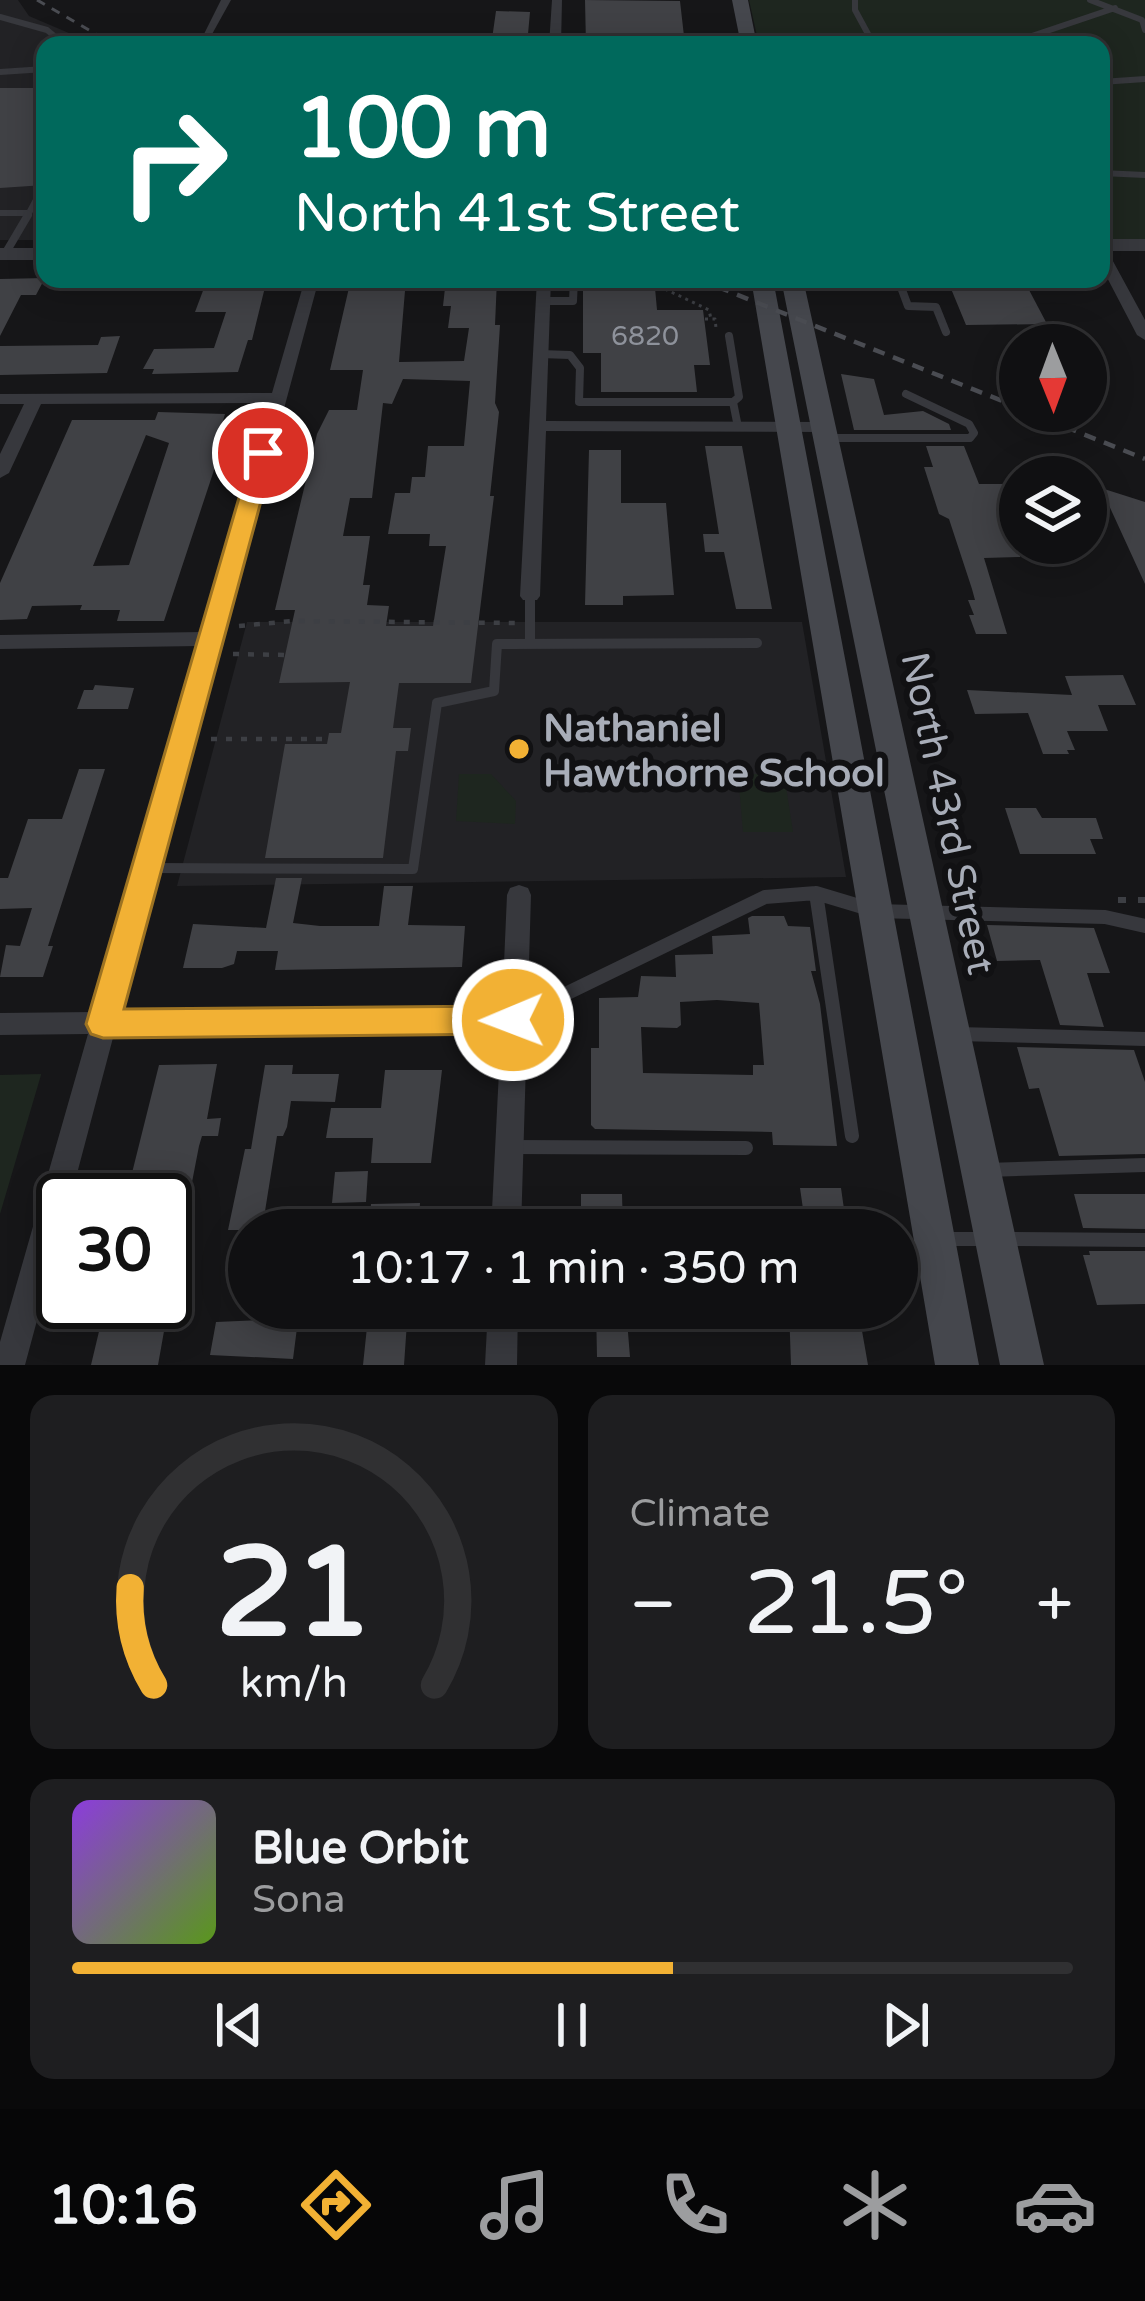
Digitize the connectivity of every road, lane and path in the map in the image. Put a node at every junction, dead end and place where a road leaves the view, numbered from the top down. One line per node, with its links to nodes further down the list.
1 (226, 0): 11 (street)
2 (557, 0): 13 (street)
3 (722, 0): 9 (main road)
4 (740, 0): 14 (main road)
5 (855, 0): 15 (lane)
6 (1090, 0): 7 (lane)
7 (1115, 8): 10 (lane); 16 (lane)
8 (0, 16): 12 (lane)
9 (725, 22)
10 (1145, 30)
11 (207, 34)
12 (54, 36)
13 (555, 36)
14 (746, 36)
15 (869, 36)
16 (1032, 36)
17 (36, 70): 18 (lane)
18 (0, 72)
19 (1145, 79): 20 (lane)
20 (1110, 81)
21 (1110, 173): 22 (lane)
22 (1145, 175)
23 (36, 203): 25 (lane)
24 (0, 213): 25 (lane)
25 (29, 213): 26 (lane); 29 (lane)
26 (36, 213)
27 (1145, 245): 28 (street)
28 (1110, 248)
29 (2, 254): 30 (street)
30 (36, 254)
31 (1110, 267): 42 (street)
32 (309, 288): 46 (street)
33 (544, 288): 39 (street)
34 (574, 288): 39 (lane)
35 (765, 288): 52 (main road, North 43rd Street)
36 (793, 288): 52 (main road, North 43rd Street)
37 (901, 288): 41 (lane)
38 (665, 289): 40 (path)
39 (543, 302): 44 (street)
40 (711, 319)
41 (946, 332)
42 (1145, 335)
43 (729, 336): 49 (lane)
44 (540, 354): 49 (lane); 50 (street)
45 (906, 394): 52 (lane)
46 (278, 398): 48 (street); 59 (street)
47 (0, 399): 48 (street)
48 (35, 399): 53 (street)
49 (733, 402): 51 (lane)
50 (538, 426): 51 (street); 56 (street)
51 (738, 427): 52 (street)
52 (812, 431): 54 (main road, North 43rd Street); 55 (main road, North 43rd Street)
53 (0, 473)
54 (809, 534): 55 (lane); 70 (main road, North 43rd Street)
55 (846, 534): 71 (main road, North 43rd Street)
56 (530, 596): 57 (lane)
57 (530, 623): 58 (path); 62 (lane)
58 (239, 626)
59 (211, 639): 60 (street); 67 (street)
60 (0, 642)
61 (757, 643): 62 (lane)
62 (530, 644): 67 (lane)
63 (233, 654): 64 (path)
64 (285, 655)
65 (211, 739): 66 (path)
66 (328, 740)
67 (148, 868): 75 (street)
68 (816, 893): 70 (lane); 73 (lane); 78 (lane)
69 (519, 895): 73 (street)
70 (876, 911): 71 (lane); 84 (main road, North 43rd Street)
71 (930, 915): 72 (lane); 76 (main road, North 43rd Street)
72 (1145, 926)
73 (513, 1020): 75 (street); 79 (street)
74 (0, 1024): 75 (street)
75 (103, 1024): 88 (street)
76 (954, 1034): 77 (lane); 82 (main road, North 43rd Street)
77 (1145, 1039)
78 (852, 1136)
79 (509, 1147): 80 (lane); 83 (street)
80 (746, 1148)
81 (1145, 1166): 82 (lane)
82 (982, 1170): 85 (main road, North 43rd Street)
83 (507, 1209)
84 (934, 1239): 85 (lane); 90 (main road, North 43rd Street)
85 (996, 1239): 86 (lane); 91 (main road, North 43rd Street)
86 (1145, 1240)
87 (502, 1329): 89 (street)
88 (9, 1365)
89 (501, 1365)
90 (957, 1365)
91 (1022, 1365)

